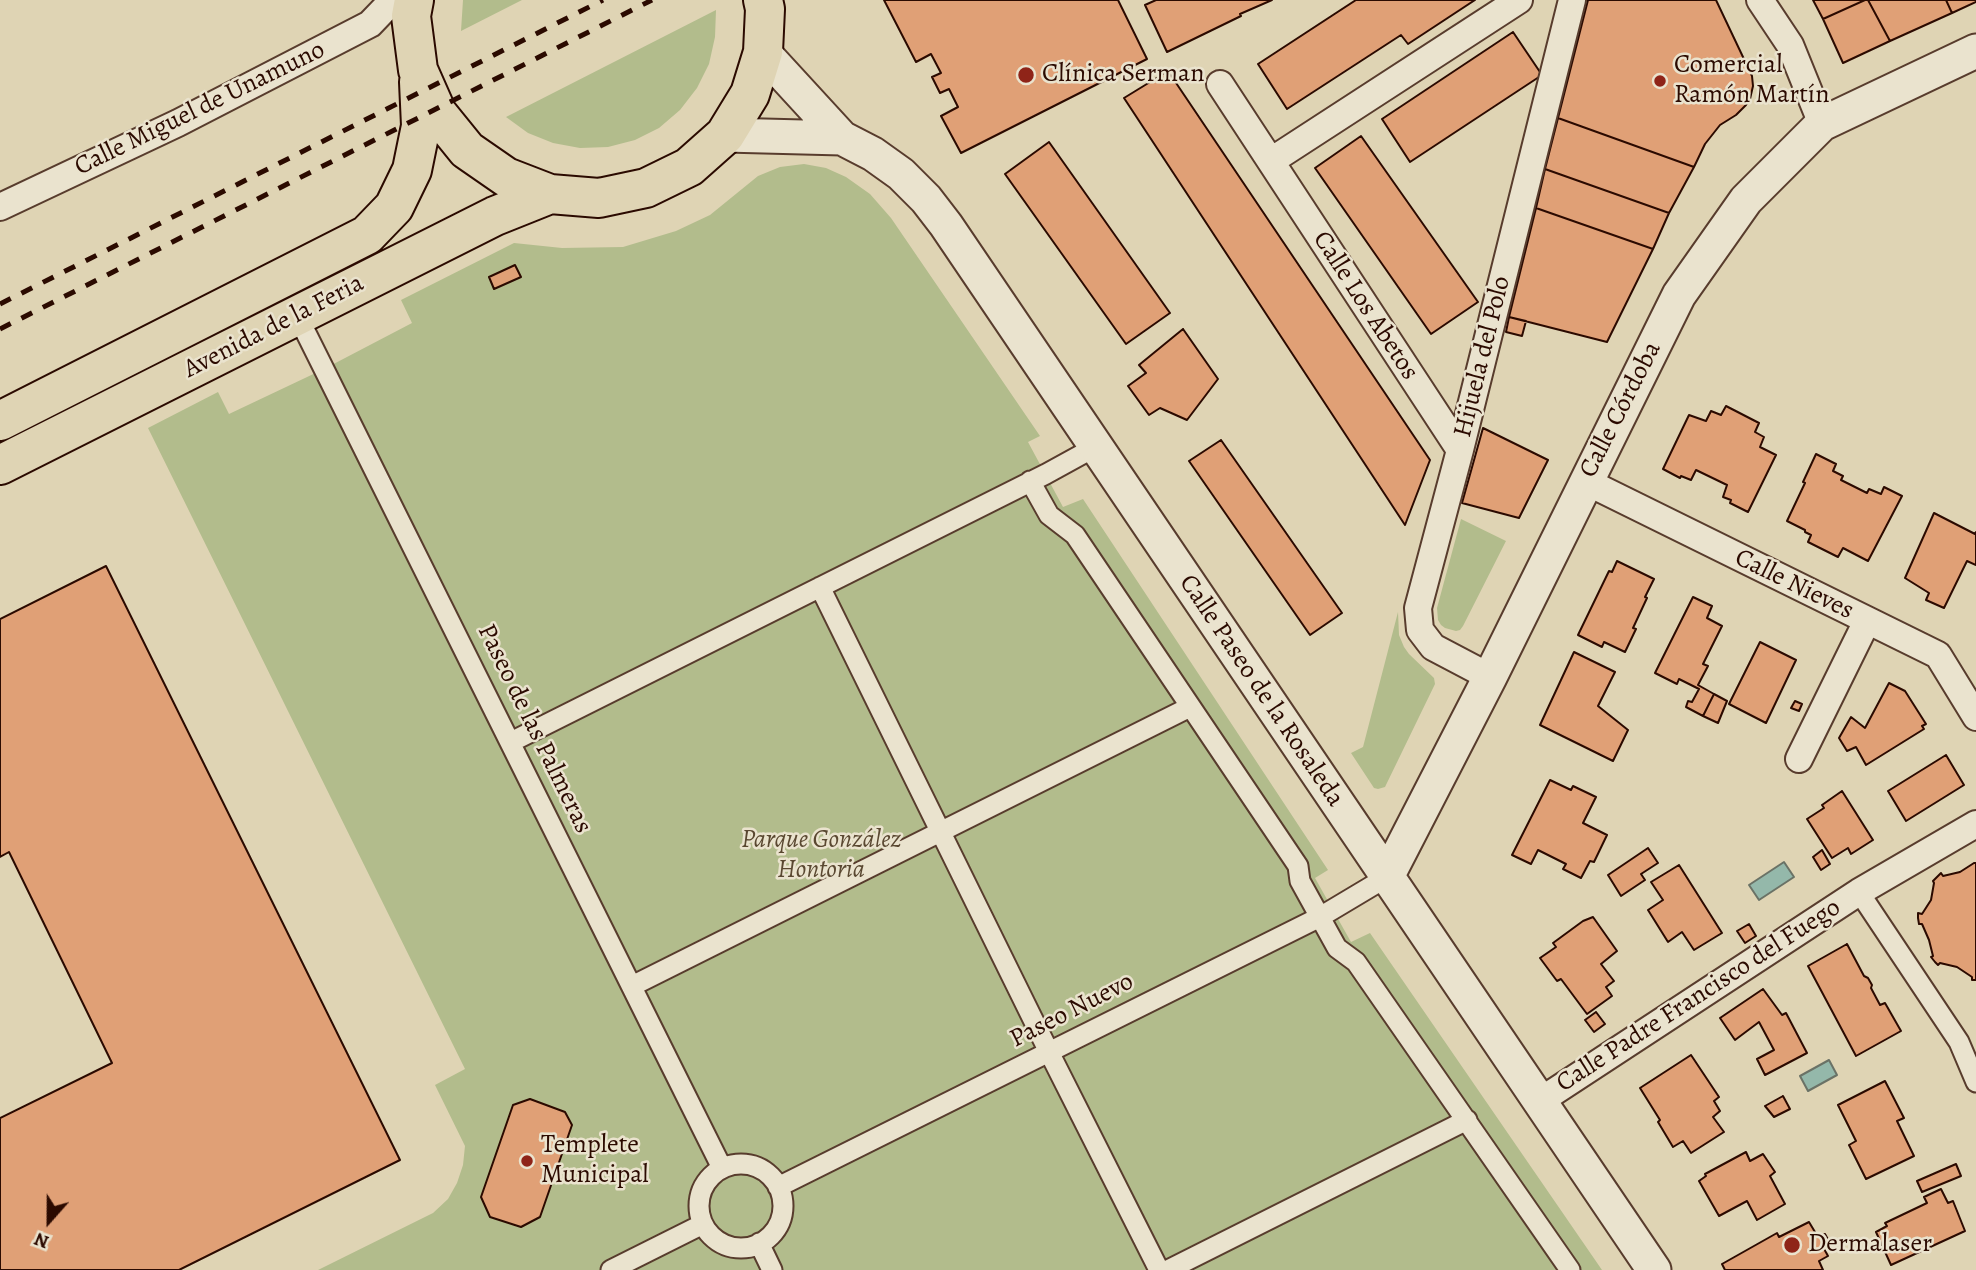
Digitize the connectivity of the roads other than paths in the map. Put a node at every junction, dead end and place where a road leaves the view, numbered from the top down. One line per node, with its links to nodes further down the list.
1 (393, 0): 18 (street, Calle Miguel de Unamuno)
2 (414, 0): 11 (main road)
3 (792, 0): 8 (main road)
4 (1519, 0): 16 (street)
5 (1572, 0): 22 (street, Hijuela del Polo)
6 (1760, 0): 9 (street)
7 (1785, 0): 9 (street)
8 (764, 27): 14 (main road); 15 (street, Calle Paseo de la Rosaleda)
9 (1790, 45): 13 (street)
10 (1976, 51): 13 (street, Calle Córdoba)
11 (418, 70): 17 (main road); 20 (main road, Avenida de la Feria)
12 (1220, 84): 16 (street, Calle Los Abetos)
13 (1822, 124): 25 (street, Calle Córdoba)
14 (725, 135): 15 (street, Calle Paseo de la Rosaleda); 17 (main road)
15 (842, 138): 21 (street, Calle Paseo de la Rosaleda)
16 (1271, 161): 22 (street, Calle Los Abetos)
17 (550, 194): 19 (main road, Avenida de la Feria)
18 (0, 207)
19 (297, 315): 23 (main road, Avenida de la Feria); 31 (street, Paseo de las Palmeras)
20 (0, 421)
21 (1097, 446): 24 (street); 35 (street, Calle Paseo de la Rosaleda)
22 (1460, 450): 28 (street, Hijuela del Polo)
23 (0, 465)
24 (1030, 481): 26 (street); 29 (street)
25 (1585, 481): 27 (street, Calle Nieves); 28 (street, Calle Córdoba)
26 (820, 587): 31 (street); 34 (street)
27 (1867, 621): 30 (street, Calle Nieves); 32 (street)
28 (1490, 677): 35 (street, Calle Córdoba)
29 (1190, 707): 34 (street); 37 (street)
30 (1976, 717)
31 (511, 741): 38 (street, Paseo de las Palmeras)
32 (1799, 760)
33 (1976, 824): 36 (street)
34 (940, 831): 38 (street); 39 (street)
35 (1387, 877): 37 (street, Paseo Nuevo); 41 (street, Calle Paseo de la Rosaleda)
36 (1859, 892): 40 (street); 41 (street, Calle Padre Francisco del Fuego)
37 (1320, 917): 39 (street, Paseo Nuevo); 42 (street)
38 (632, 986): 43 (street, Paseo de las Palmeras)
39 (1049, 1052): 44 (street, Paseo Nuevo); 49 (street)
40 (1976, 1082)
41 (1540, 1101): 52 (street, Calle Paseo de la Rosaleda)
42 (1467, 1120): 50 (street); 51 (street)
43 (722, 1168): 44 (street); 45 (street)
44 (778, 1187): 46 (street)
45 (703, 1224): 46 (street); 47 (street)
46 (759, 1244): 48 (street)
47 (611, 1270)
48 (772, 1270)
49 (1159, 1270)
50 (1168, 1270)
51 (1570, 1270)
52 (1654, 1270)

